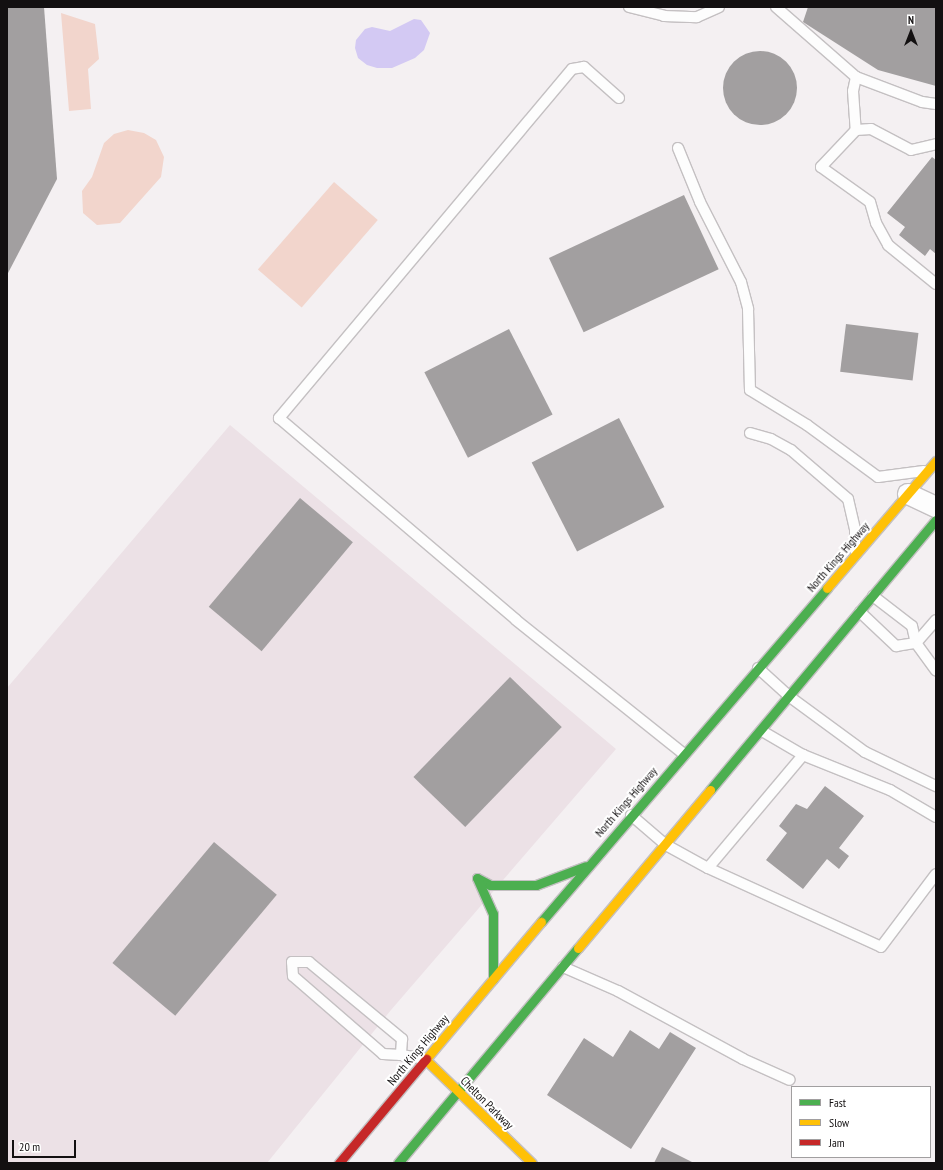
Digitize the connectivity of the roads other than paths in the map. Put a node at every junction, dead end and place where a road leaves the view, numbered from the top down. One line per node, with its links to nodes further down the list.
1 (629, 7): 2 (lane)
2 (719, 7)
3 (776, 7): 4 (lane)
4 (856, 77): 6 (lane); 7 (lane)
5 (619, 98): 26 (lane)
6 (936, 104)
7 (856, 130): 8 (lane); 10 (lane)
8 (936, 144)
9 (678, 148): 13 (lane)
10 (936, 284)
11 (750, 433): 17 (lane)
12 (936, 461): 13 (main road, North Kings Highway)
13 (928, 470): 14 (main road, North Kings Highway)
14 (908, 494): 15 (street); 17 (main road, North Kings Highway)
15 (936, 507)
16 (936, 520): 18 (main road)
17 (855, 556): 22 (main road, North Kings Highway)
18 (873, 596): 19 (main road); 21 (lane)
19 (860, 612): 21 (lane); 24 (main road)
20 (936, 620): 21 (lane)
21 (916, 643): 23 (lane)
22 (758, 668): 24 (lane); 26 (main road, North Kings Highway)
23 (936, 671)
24 (790, 697): 25 (main road); 28 (lane)
25 (762, 730): 27 (lane); 31 (main road)
26 (684, 754): 29 (main road, North Kings Highway)
27 (803, 755): 30 (lane); 33 (lane)
28 (936, 786)
29 (631, 815): 31 (lane); 32 (main road, North Kings Highway)
30 (936, 816)
31 (666, 844): 33 (lane); 35 (main road)
32 (589, 865): 36 (main road, North Kings Highway); 36 (main road)
33 (708, 868): 34 (lane)
34 (936, 874)
35 (563, 967): 39 (lane); 40 (main road)
36 (493, 979): 38 (main road, North Kings Highway)
37 (401, 1055): 37 (lane); 38 (lane)
38 (425, 1059): 40 (main road, Chelton Parkway); 41 (main road, North Kings Highway)
39 (790, 1080)
40 (458, 1092): 42 (main road); 43 (main road, Chelton Parkway)
41 (339, 1163)
42 (398, 1163)
43 (532, 1163)

